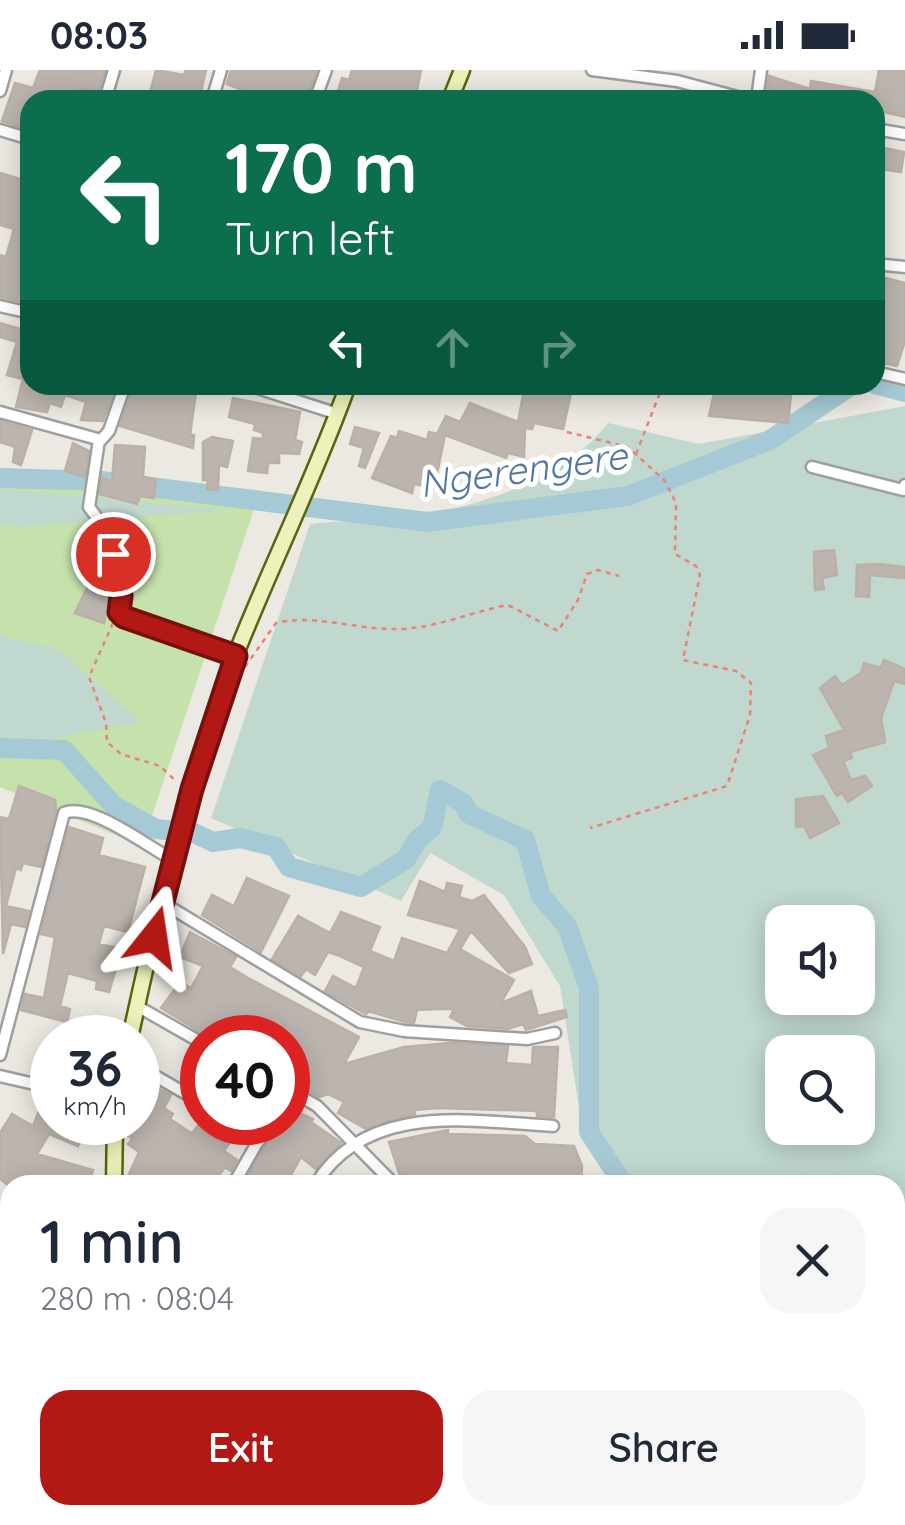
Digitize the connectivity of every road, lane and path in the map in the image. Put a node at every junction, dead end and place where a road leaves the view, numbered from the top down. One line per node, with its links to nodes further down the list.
1 (6, 70): 4 (street)
2 (592, 70): 3 (street)
3 (685, 90)
4 (0, 91)
5 (121, 395): 12 (street)
6 (279, 395): 10 (street)
7 (345, 395): 10 (street)
8 (659, 395): 13 (path)
9 (0, 412): 12 (street)
10 (338, 414): 18 (street)
11 (568, 432): 13 (path)
12 (99, 440): 17 (street)
13 (636, 456): 21 (path)
14 (812, 467): 15 (street)
15 (905, 485)
16 (619, 576): 19 (path)
17 (119, 612): 18 (street); 20 (path)
18 (236, 656): 19 (street)
19 (223, 693): 20 (street)
20 (190, 795): 22 (street)
21 (590, 828)
22 (174, 860): 23 (street); 28 (street)
23 (162, 903): 24 (street); 27 (street)
24 (137, 1006): 25 (street); 26 (street)
25 (135, 1015)
26 (180, 1030)
27 (554, 1033)
28 (0, 1056)
29 (0, 1076): 30 (street)
30 (30, 1083)
31 (310, 1102): 33 (street)
32 (553, 1126): 33 (street)
33 (357, 1142): 38 (street); 39 (street)
34 (115, 1145): 36 (street)
35 (257, 1145): 37 (street)
36 (114, 1175)
37 (239, 1175)
38 (326, 1175)
39 (387, 1175)

